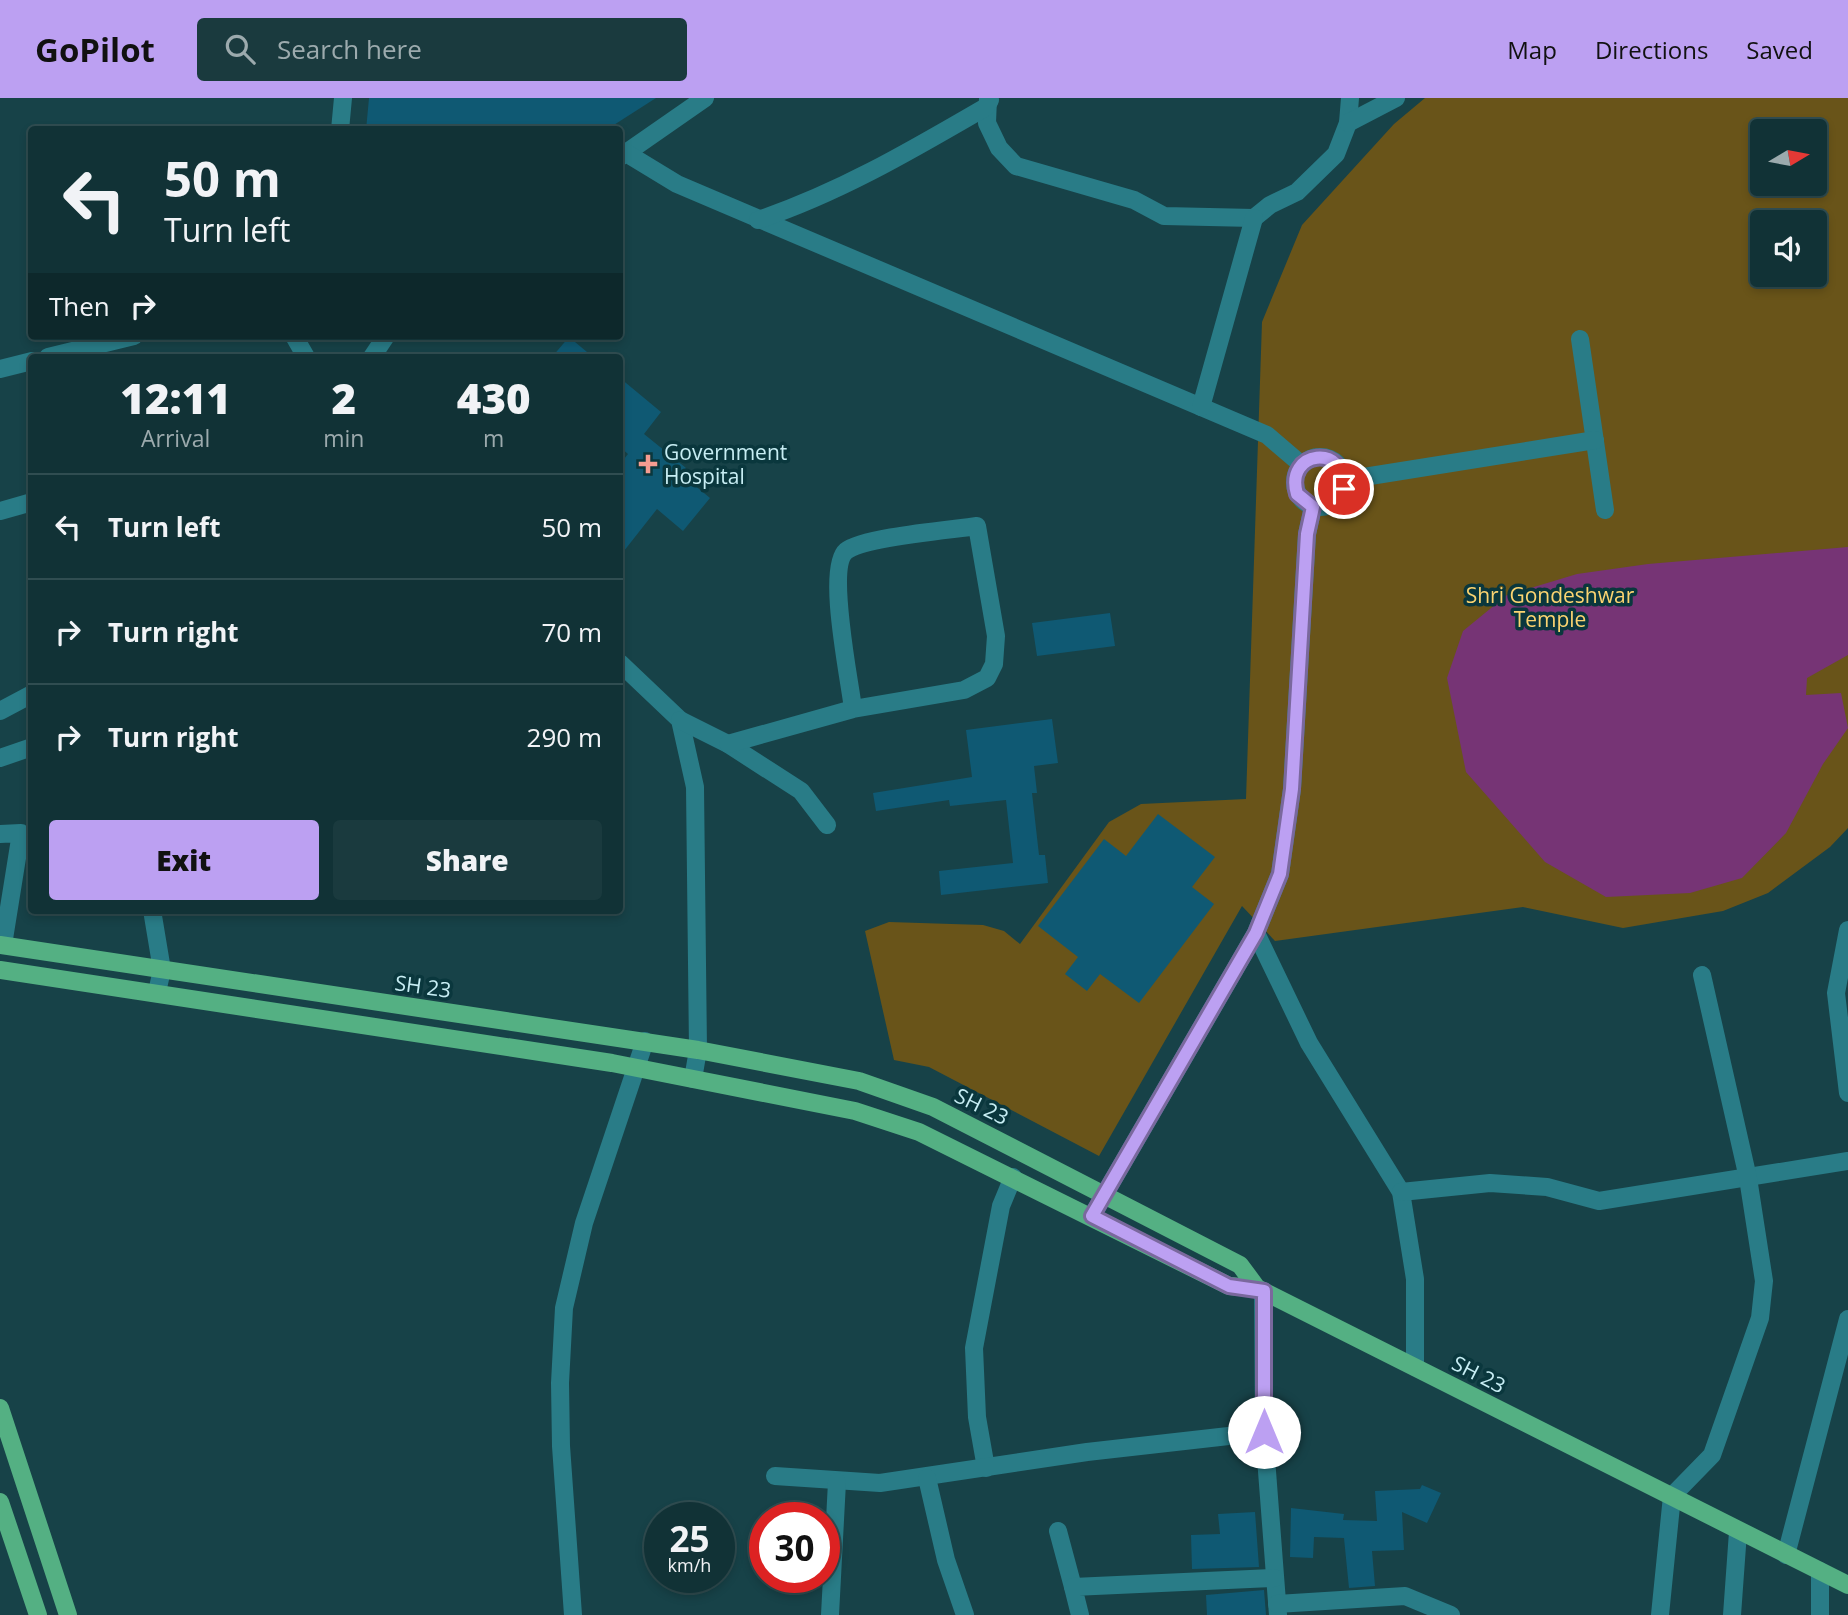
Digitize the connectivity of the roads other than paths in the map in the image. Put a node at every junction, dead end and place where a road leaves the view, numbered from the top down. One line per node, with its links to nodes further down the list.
1 (343, 98): 7 (street)
2 (705, 98): 8 (street)
3 (1350, 98): 6 (street)
4 (1396, 98): 6 (street)
5 (988, 100): 9 (street); 10 (street)
6 (1348, 123): 9 (street)
7 (340, 126)
8 (623, 155): 10 (street)
9 (1254, 218): 16 (street)
10 (758, 220): 16 (street)
11 (1580, 339): 17 (street)
12 (118, 340): 13 (street)
13 (60, 354)
14 (28, 362): 15 (street)
15 (0, 369)
16 (1200, 407): 18 (street)
17 (1595, 440): 19 (street); 22 (street)
18 (1302, 465): 19 (street); 21 (street)
19 (1345, 480): 21 (street)
20 (28, 503): 23 (street)
21 (1313, 507): 36 (street)
22 (1605, 510)
23 (0, 511)
24 (623, 666): 28 (street)
25 (28, 696): 27 (street)
26 (853, 709): 26 (street); 29 (street)
27 (0, 711)
28 (680, 720): 29 (street); 47 (street)
29 (728, 744): 32 (street)
30 (28, 748): 31 (street)
31 (0, 758)
32 (827, 825)
33 (0, 834): 37 (street)
34 (153, 914): 40 (street)
35 (1848, 930): 50 (street)
36 (1256, 933): 56 (street); 57 (street)
37 (2, 945): 38 (main road, SH 23)
38 (84, 958): 40 (main road, SH 23); 42 (main road)
39 (0, 970): 42 (main road)
40 (162, 970): 43 (street); 44 (main road, SH 23)
41 (1702, 975): 55 (street)
42 (81, 983): 43 (main road)
43 (158, 992): 45 (main road)
44 (431, 1010): 45 (main road); 46 (main road, SH 23)
45 (426, 1033): 48 (main road)
46 (645, 1041): 47 (main road, SH 23); 48 (street)
47 (698, 1050): 49 (street); 51 (main road, SH 23)
48 (638, 1068): 49 (main road); 82 (street)
49 (693, 1079): 52 (main road)
50 (1848, 1093)
51 (981, 1130): 52 (main road); 57 (main road, SH 23)
52 (968, 1155): 54 (main road)
53 (1848, 1161): 55 (street)
54 (1013, 1177): 58 (main road); 66 (street)
55 (1748, 1178): 56 (street); 70 (street)
56 (1401, 1192): 63 (street)
57 (1104, 1193): 58 (street); 59 (main road, SH 23)
58 (1092, 1216): 60 (main road)
59 (1196, 1241): 60 (main road); 61 (main road, SH 23)
60 (1183, 1262): 61 (main road)
61 (1260, 1289): 63 (main road, SH 23); 65 (street)
62 (1848, 1319): 74 (street)
63 (1415, 1367): 70 (main road, SH 23)
64 (0, 1408): 81 (main road)
65 (1264, 1432): 66 (street); 76 (street)
66 (986, 1468): 68 (street)
67 (775, 1476): 69 (street)
68 (928, 1478): 69 (street); 84 (street)
69 (836, 1482): 83 (street)
70 (1672, 1496): 73 (main road, SH 23); 87 (street)
71 (0, 1502): 80 (main road)
72 (1058, 1531): 78 (street)
73 (1738, 1532): 74 (main road, SH 23); 88 (street)
74 (1786, 1555): 75 (main road, SH 23)
75 (1820, 1571): 77 (main road, SH 23); 89 (street)
76 (1274, 1577): 78 (street); 79 (street)
77 (1848, 1585)
78 (1073, 1587): 85 (street)
79 (1277, 1609): 86 (street)
80 (38, 1615)
81 (68, 1615)
82 (573, 1615)
83 (830, 1615)
84 (965, 1615)
85 (1080, 1615)
86 (1451, 1615)
87 (1660, 1615)
88 (1732, 1615)
89 (1820, 1615)

